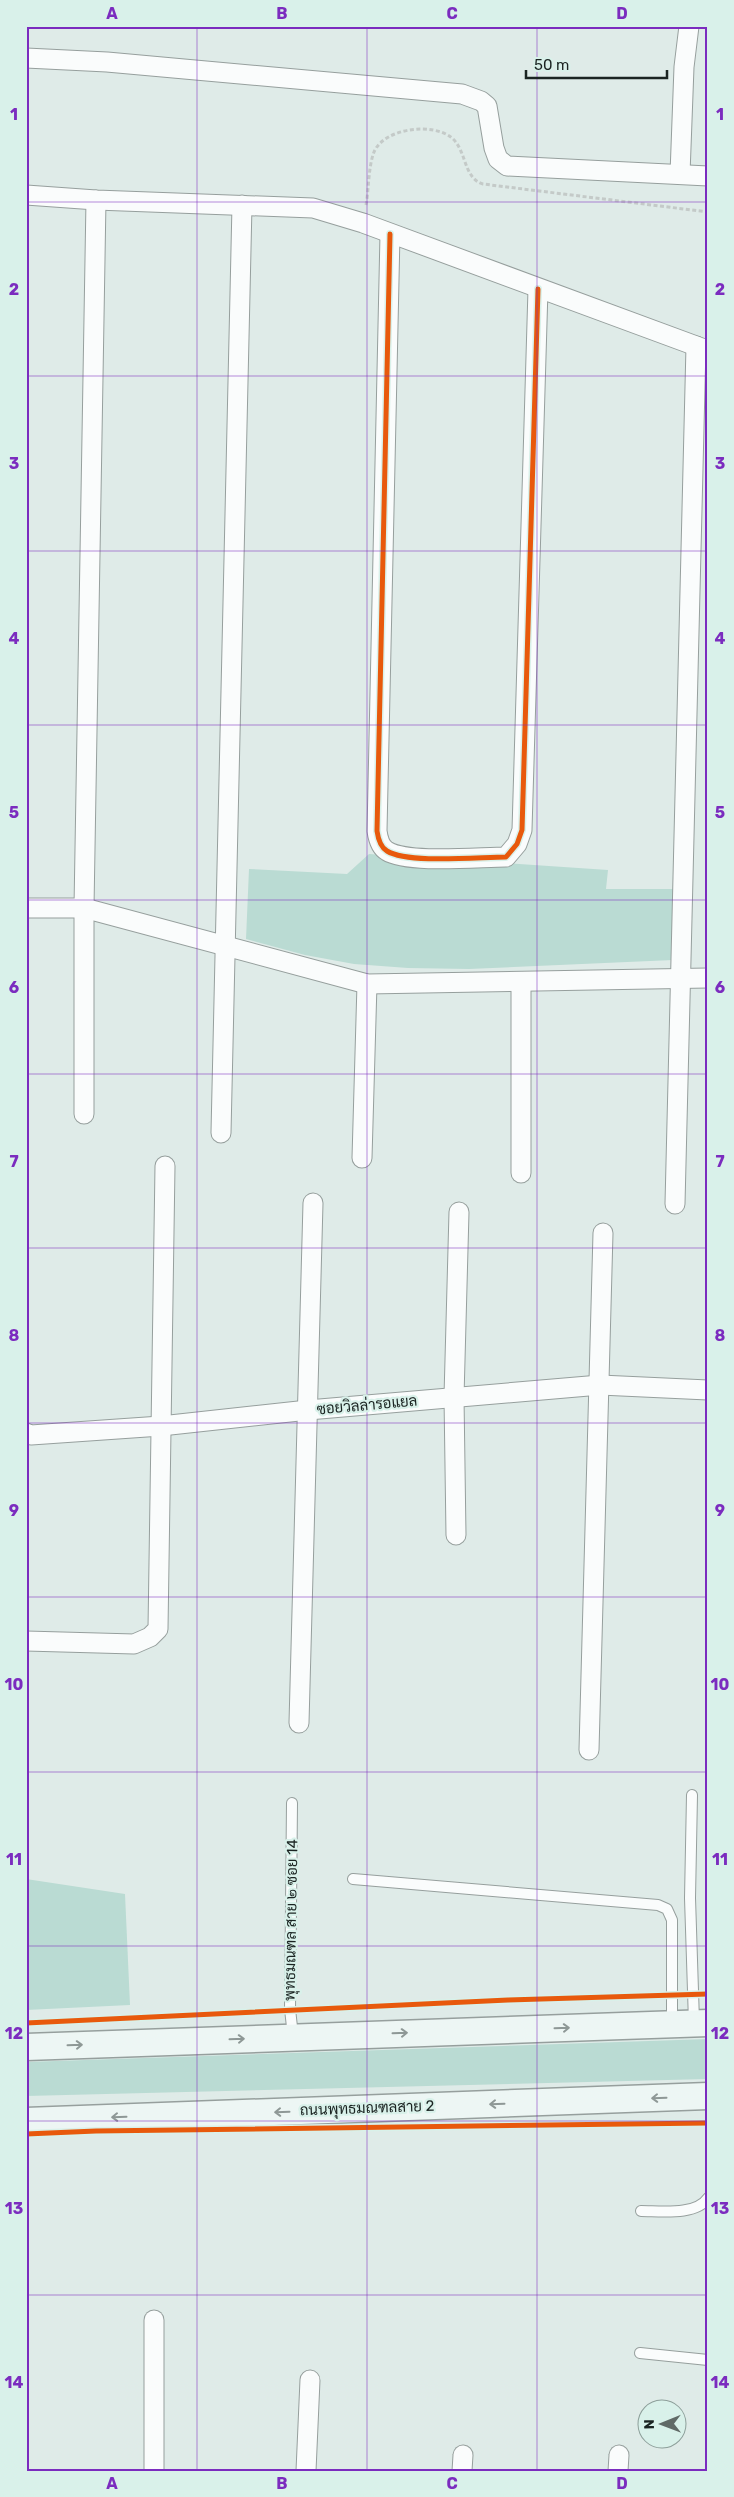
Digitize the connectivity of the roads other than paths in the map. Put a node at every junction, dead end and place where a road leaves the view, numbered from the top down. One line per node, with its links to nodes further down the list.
1 (689, 26): 3 (street)
2 (26, 58): 3 (street)
3 (680, 174): 4 (street)
4 (708, 176)
5 (26, 195): 6 (street)
6 (96, 200): 7 (street); 12 (street)
7 (242, 205): 8 (street); 13 (street)
8 (390, 234): 9 (street); 9 (street)
9 (538, 289): 10 (street)
10 (702, 348): 14 (street)
11 (26, 908): 12 (street)
12 (84, 908): 13 (street); 18 (street)
13 (226, 946): 17 (street); 19 (street)
14 (682, 977): 15 (street); 16 (street); 24 (street)
15 (708, 978)
16 (521, 982): 17 (street); 22 (street)
17 (366, 984): 20 (street)
18 (84, 1114)
19 (221, 1133)
20 (362, 1158)
21 (165, 1166): 31 (street)
22 (521, 1173)
23 (313, 1203): 30 (street)
24 (675, 1204)
25 (458, 1212): 29 (street)
26 (604, 1234): 27 (street)
27 (600, 1385): 28 (street, ซอยวิลล่ารอแยล); 29 (street, ซอยวิลล่ารอแยล); 36 (street)
28 (708, 1390)
29 (454, 1397): 30 (street, ซอยวิลล่ารอแยล); 33 (street)
30 (308, 1410): 31 (street, ซอยวิลล่ารอแยล); 35 (street)
31 (161, 1426): 32 (street, ซอยวิลล่ารอแยล); 34 (street)
32 (26, 1433)
33 (456, 1535)
34 (26, 1641)
35 (299, 1723)
36 (589, 1750)
37 (692, 1795): 40 (lane)
38 (292, 1803): 41 (lane, พุทธมณฑล สาย ๒ ซอย 14)
39 (353, 1878): 40 (lane)
40 (691, 2024): 41 (main road, one-way to 40)
41 (293, 2036): 42 (main road, one-way to 41)
42 (26, 2047)
43 (708, 2096): 44 (main road, ถนนพุทธมณฑลสาย 2, one-way to 44)
44 (26, 2121)
45 (708, 2198): 46 (lane)
46 (641, 2211)
47 (154, 2320): 51 (street)
48 (640, 2353): 49 (lane)
49 (708, 2360)
50 (310, 2380): 52 (street)
51 (154, 2471)
52 (306, 2471)

